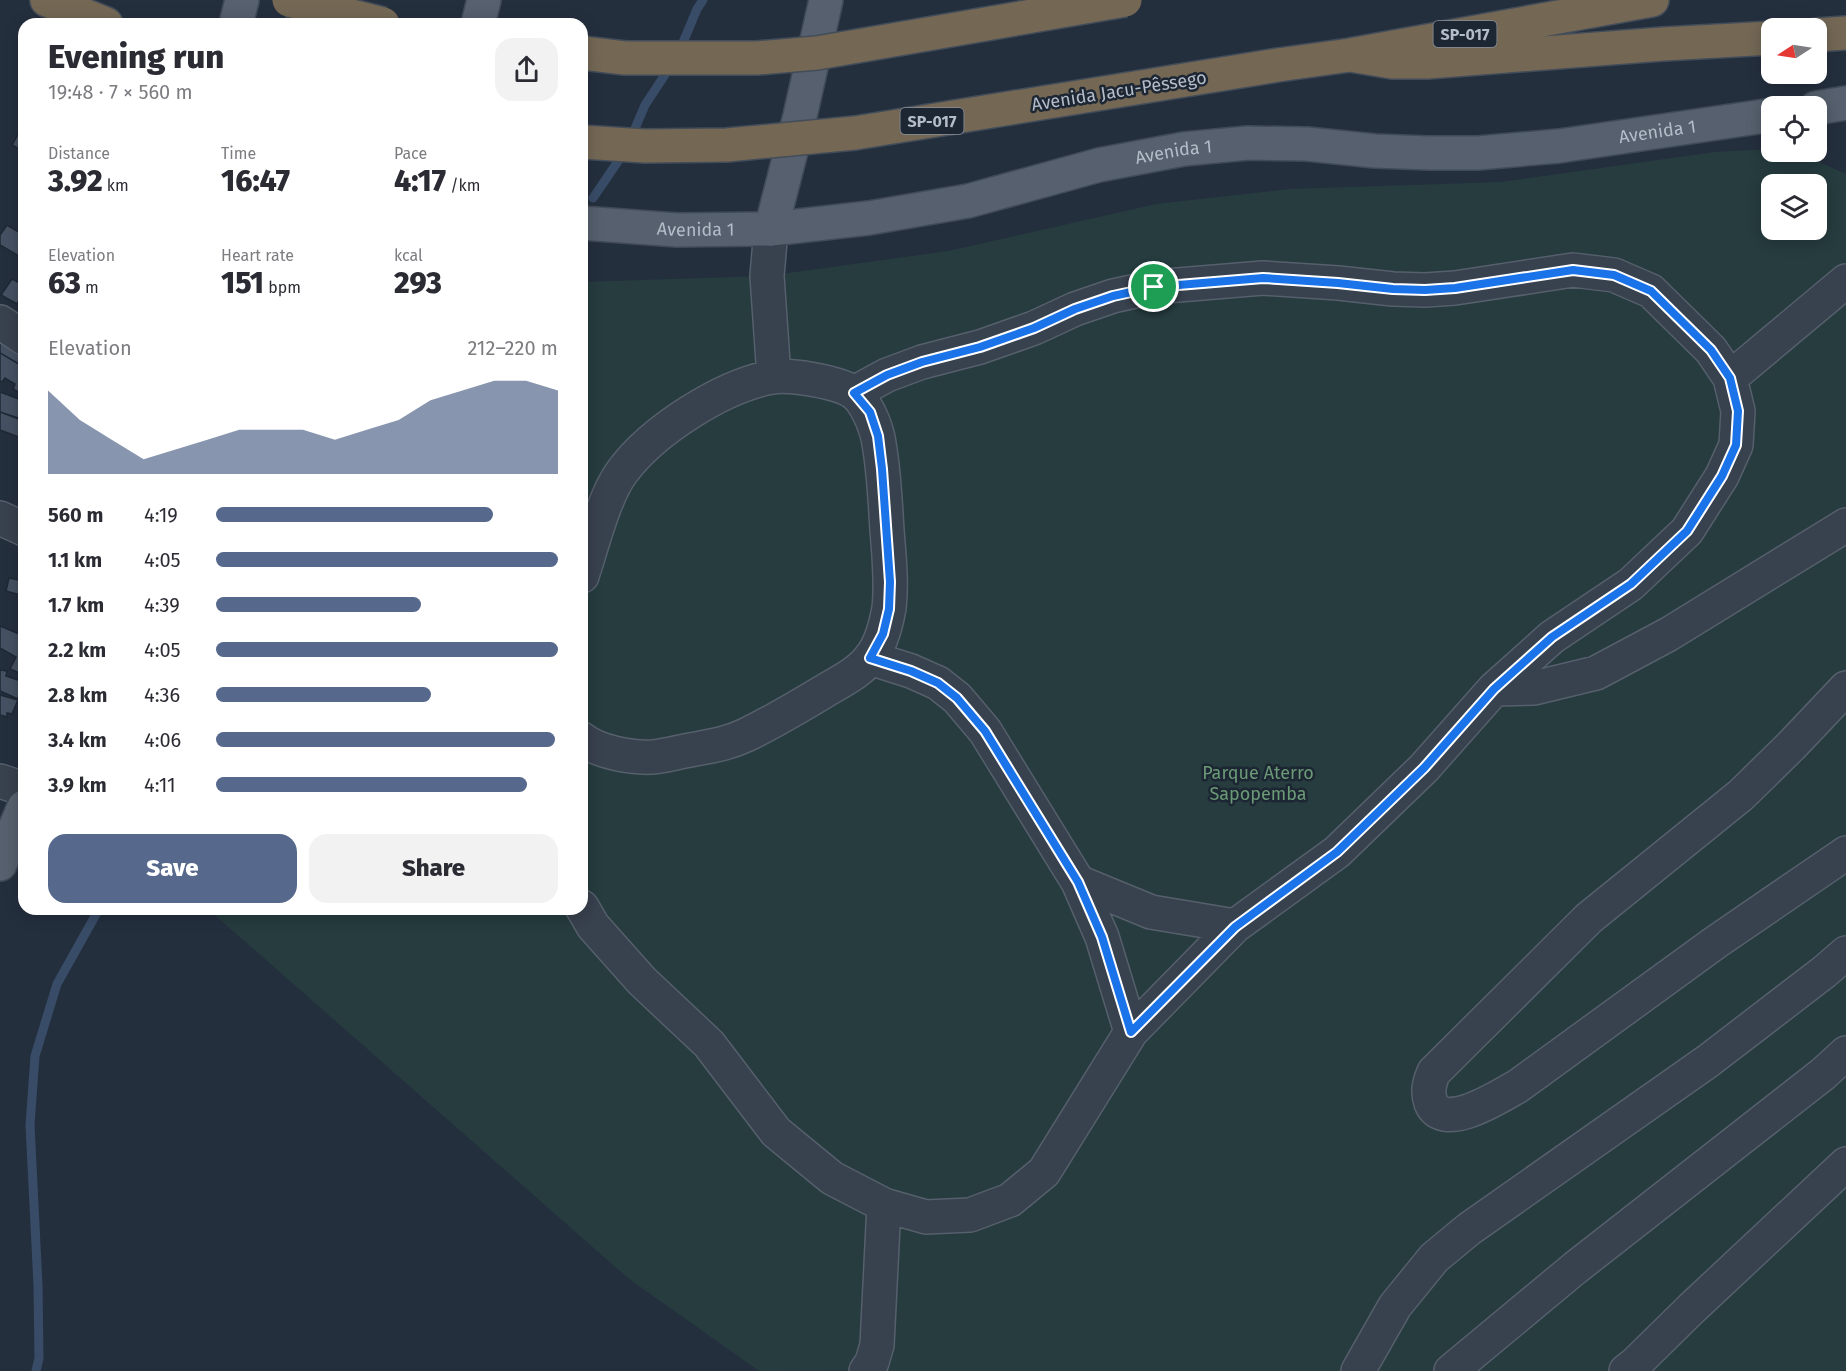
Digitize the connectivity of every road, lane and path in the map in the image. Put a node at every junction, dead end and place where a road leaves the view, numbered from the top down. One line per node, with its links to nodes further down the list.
1 (47, 0): 9 (highway)
2 (242, 0): 10 (main road)
3 (289, 0): 12 (highway, bridge)
4 (362, 0): 11 (main road)
5 (484, 0): 13 (main road)
6 (826, 0): 22 (main road)
7 (1125, 0): 17 (highway, bridge)
8 (1652, 0): 18 (highway, Avenida Jacu-Pêssego / SP-017)
9 (91, 18)
10 (238, 18)
11 (357, 18)
12 (360, 18)
13 (480, 18)
14 (1846, 33): 15 (highway)
15 (1827, 34)
16 (1761, 39): 18 (highway)
17 (588, 54)
18 (1350, 54): 20 (highway, Avenida Jacu-Pêssego / SP-017, bridge)
19 (1761, 117): 22 (main road, Avenida 1)
20 (588, 142)
21 (588, 223): 22 (main road, Avenida 1)
22 (771, 229): 26 (street)
23 (1846, 281): 27 (street)
24 (0, 322): 25 (street)
25 (18, 334)
26 (774, 377): 28 (street); 30 (street)
27 (1730, 378): 28 (street); 33 (street)
28 (854, 393): 31 (street)
29 (1846, 525): 33 (street)
30 (588, 557)
31 (870, 658): 34 (street); 40 (street)
32 (1846, 688): 38 (street)
33 (1494, 689): 42 (street)
34 (588, 744)
35 (0, 781): 36 (street)
36 (18, 787)
37 (18, 821): 39 (main road)
38 (1846, 853)
39 (0, 864)
40 (1078, 882): 42 (street); 44 (street)
41 (587, 915): 47 (street)
42 (1235, 927): 44 (street)
43 (1846, 953): 49 (street)
44 (1131, 1032): 47 (street)
45 (1846, 1053): 50 (street)
46 (1846, 1164): 51 (street)
47 (884, 1205): 48 (street)
48 (866, 1371)
49 (1358, 1371)
50 (1451, 1371)
51 (1626, 1371)

